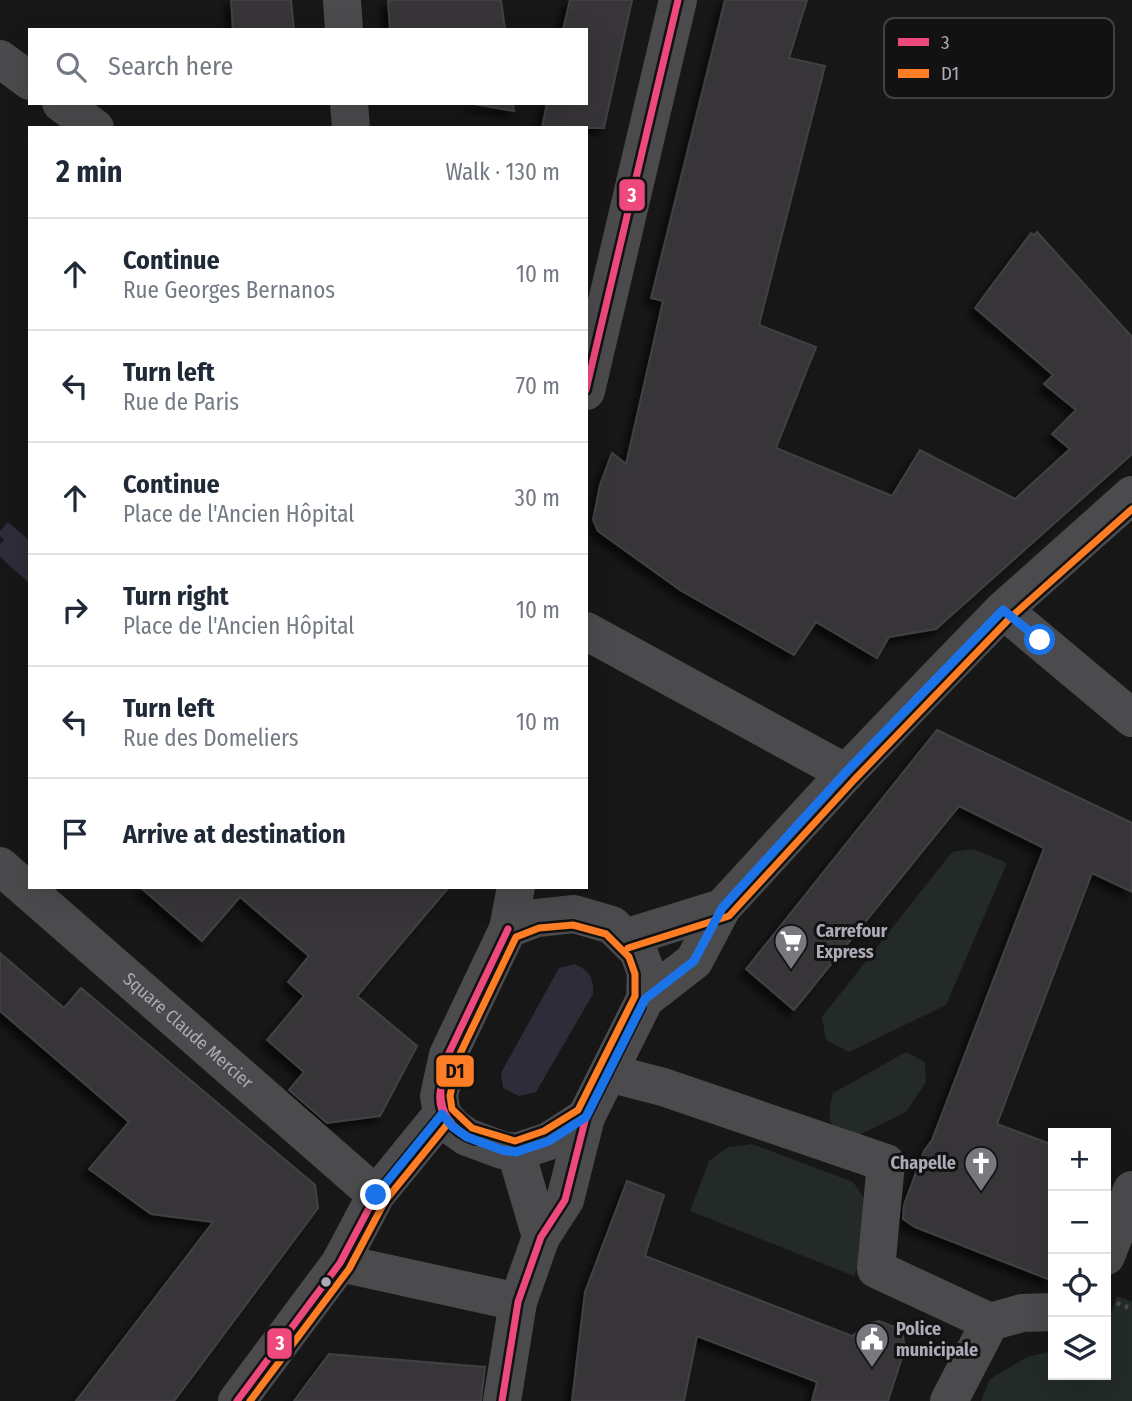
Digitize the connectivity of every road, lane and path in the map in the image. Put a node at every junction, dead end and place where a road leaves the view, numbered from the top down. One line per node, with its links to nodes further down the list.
1 (342, 0): 3 (street)
2 (678, 0): 10 (street)
3 (344, 28)
4 (0, 60): 5 (street)
5 (28, 80)
6 (64, 105): 8 (street)
7 (349, 105): 9 (street)
8 (91, 126)
9 (351, 126)
10 (588, 382)
11 (1132, 495): 12 (street)
12 (1003, 610): 14 (street); 15 (street)
13 (588, 632): 15 (street)
14 (1132, 718)
15 (845, 773): 19 (street)
16 (0, 866): 28 (street, Square Claude Mercier)
17 (516, 889): 20 (street)
18 (569, 901): 20 (street); 21 (street)
19 (722, 908): 21 (street); 22 (street)
20 (508, 929): 24 (street)
21 (625, 939): 22 (street)
22 (645, 999): 23 (street)
23 (609, 1073): 25 (street); 34 (street)
24 (442, 1114): 26 (street); 28 (street)
25 (586, 1117): 26 (street); 29 (street)
26 (516, 1152): 29 (street)
27 (1132, 1191): 30 (street)
28 (376, 1195): 31 (street)
29 (541, 1237): 32 (street)
30 (1107, 1254)
31 (340, 1263): 32 (street); 35 (street)
32 (518, 1302): 36 (street)
33 (1048, 1311): 34 (street)
34 (990, 1322): 37 (street)
35 (237, 1401)
36 (502, 1401)
37 (949, 1401)

